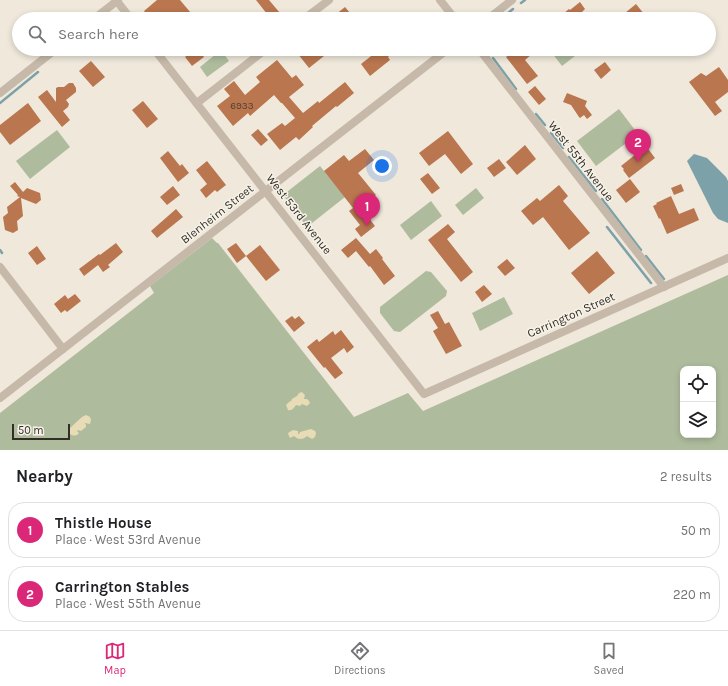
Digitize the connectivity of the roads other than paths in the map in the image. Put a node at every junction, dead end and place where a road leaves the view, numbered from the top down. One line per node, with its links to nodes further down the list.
1 (117, 0): 5 (street); 6 (street)
2 (329, 0): 7 (street)
3 (440, 0): 8 (street)
4 (512, 0): 9 (street)
5 (102, 12)
6 (126, 12)
7 (313, 12)
8 (449, 12)
9 (497, 12)
10 (47, 56): 15 (street)
11 (160, 56): 16 (street, West 53rd Avenue)
12 (257, 56): 16 (street)
13 (439, 56): 17 (street, Blenheim Street)
14 (483, 56): 20 (street, West 55th Avenue)
15 (0, 93)
16 (197, 103): 17 (street, West 53rd Avenue)
17 (266, 191): 21 (street, Blenheim Street); 22 (street, West 53rd Avenue)
18 (728, 258): 20 (street, Carrington Street)
19 (0, 267): 21 (street)
20 (664, 287): 22 (street, Carrington Street)
21 (63, 349): 23 (street, Blenheim Street)
22 (424, 394)
23 (0, 398)

